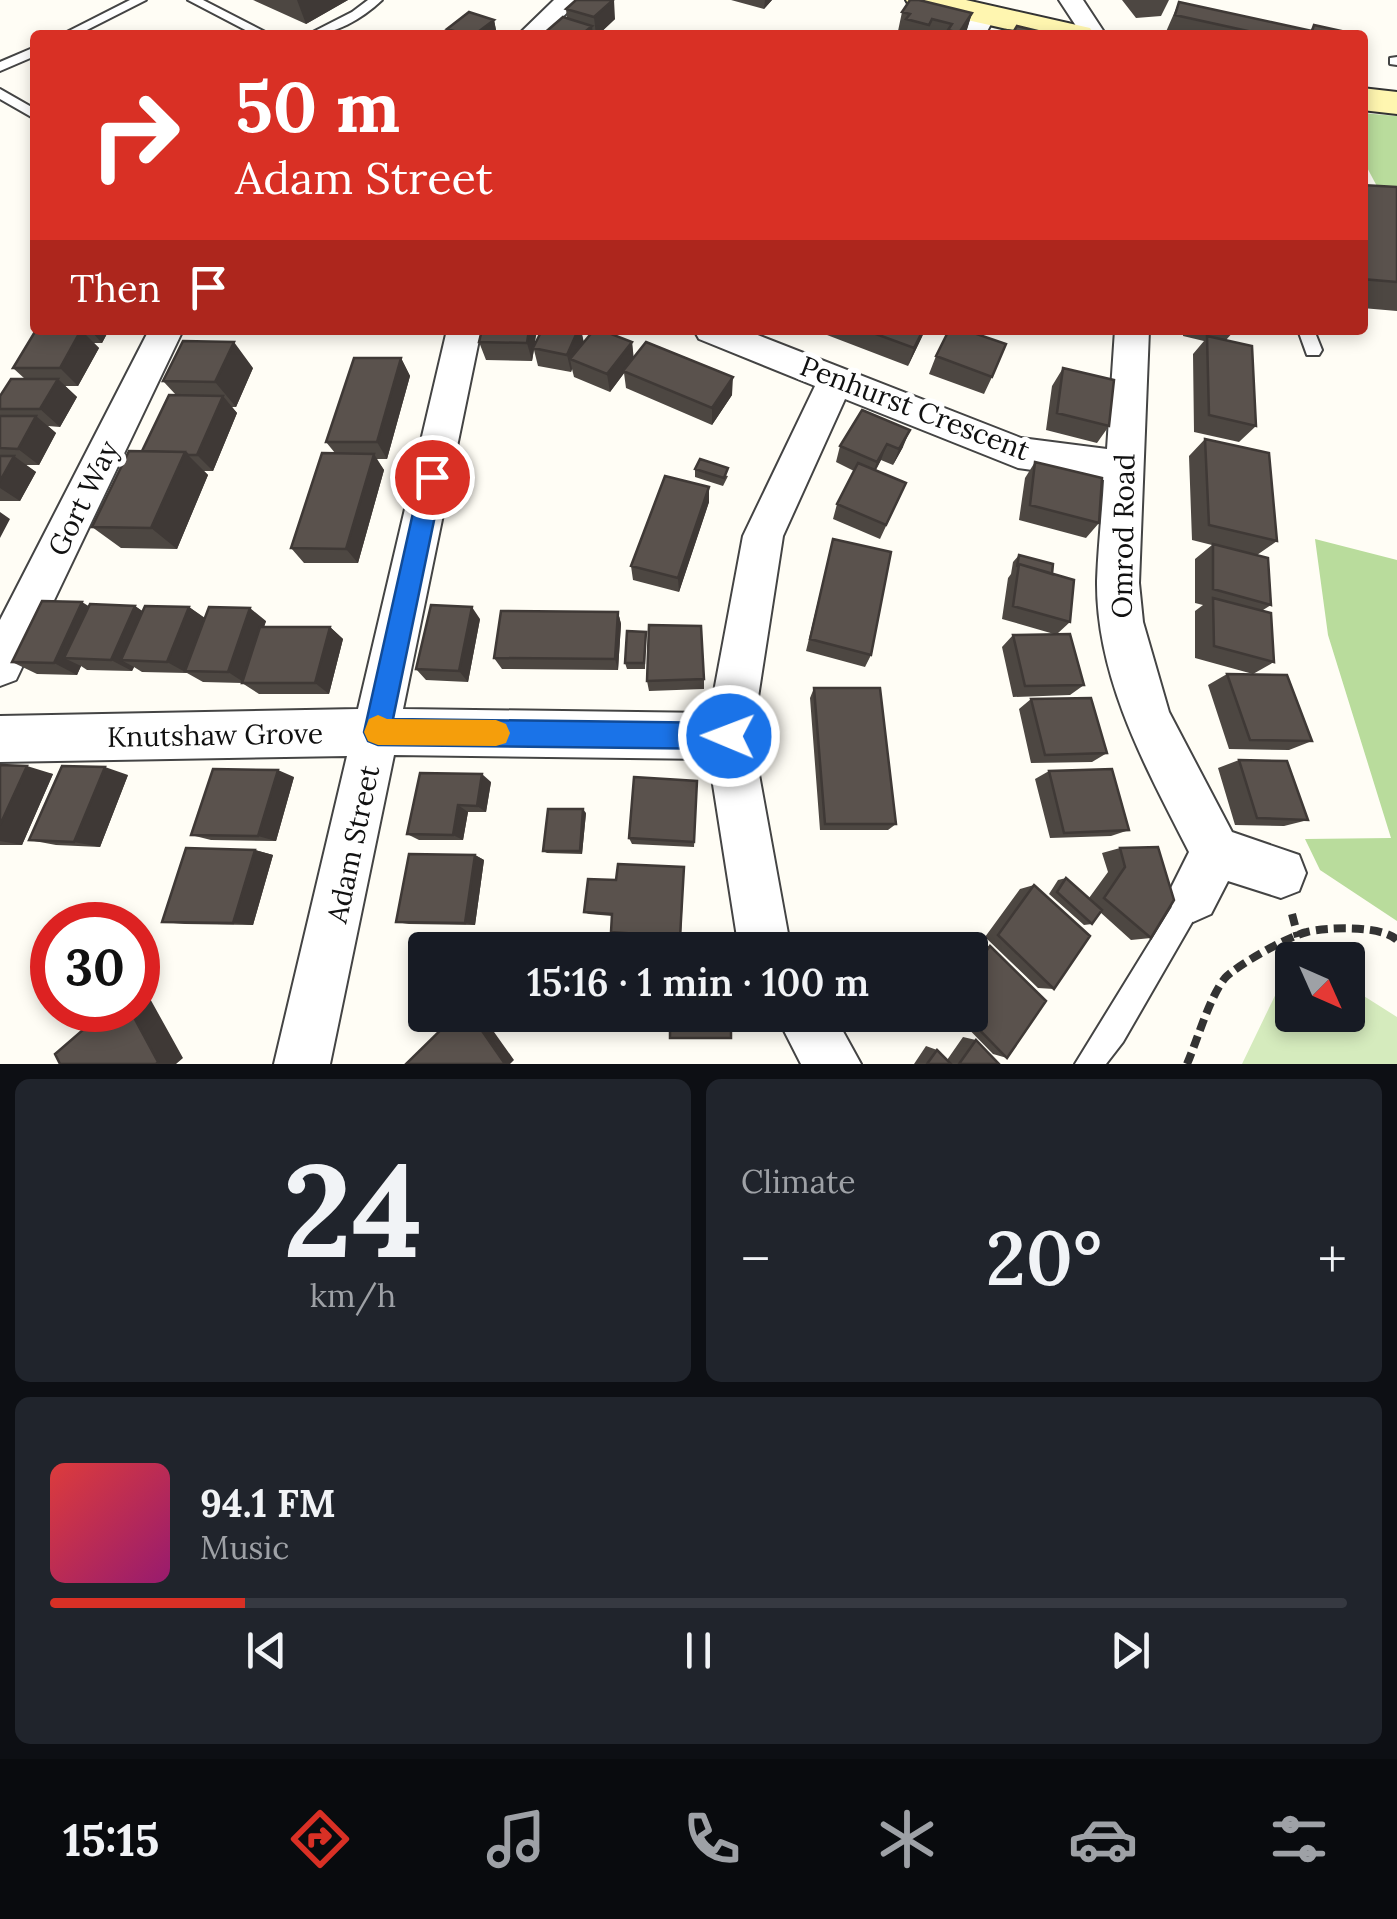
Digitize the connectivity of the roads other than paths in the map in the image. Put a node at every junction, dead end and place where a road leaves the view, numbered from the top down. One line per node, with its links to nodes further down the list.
1 (140, 0): 8 (lane)
2 (194, 0): 9 (lane)
3 (376, 0): 10 (lane)
4 (568, 0): 11 (street)
5 (922, 0): 7 (street)
6 (1071, 0): 13 (street)
7 (979, 25): 12 (street)
8 (84, 30)
9 (255, 30)
10 (324, 30)
11 (535, 30)
12 (1028, 30)
13 (1091, 30)
14 (30, 52): 15 (lane)
15 (0, 67)
16 (0, 93): 19 (lane)
17 (1368, 100): 18 (street)
18 (1397, 103)
19 (30, 112)
20 (164, 335): 29 (street, Gort Way)
21 (463, 335): 30 (street, Adam Street)
22 (742, 335): 25 (street, Penhurst Crescent)
23 (1132, 335): 28 (street, Omrod Road)
24 (1308, 335): 26 (lane)
25 (773, 340): 27 (street, Penhurst Crescent)
26 (1313, 350)
27 (836, 380): 28 (street, Penhurst Crescent); 31 (street)
28 (1124, 468): 33 (street, Omrod Road)
29 (0, 665)
30 (378, 732): 31 (street, Knutshaw Grove); 32 (street, Knutshaw Grove); 38 (street, Adam Street)
31 (729, 736): 36 (street)
32 (0, 738)
33 (1216, 852): 34 (street); 35 (street)
34 (1280, 873)
35 (1192, 896): 40 (lane)
36 (762, 932)
37 (813, 1032): 39 (street)
38 (302, 1064)
39 (833, 1064)
40 (1089, 1064)

